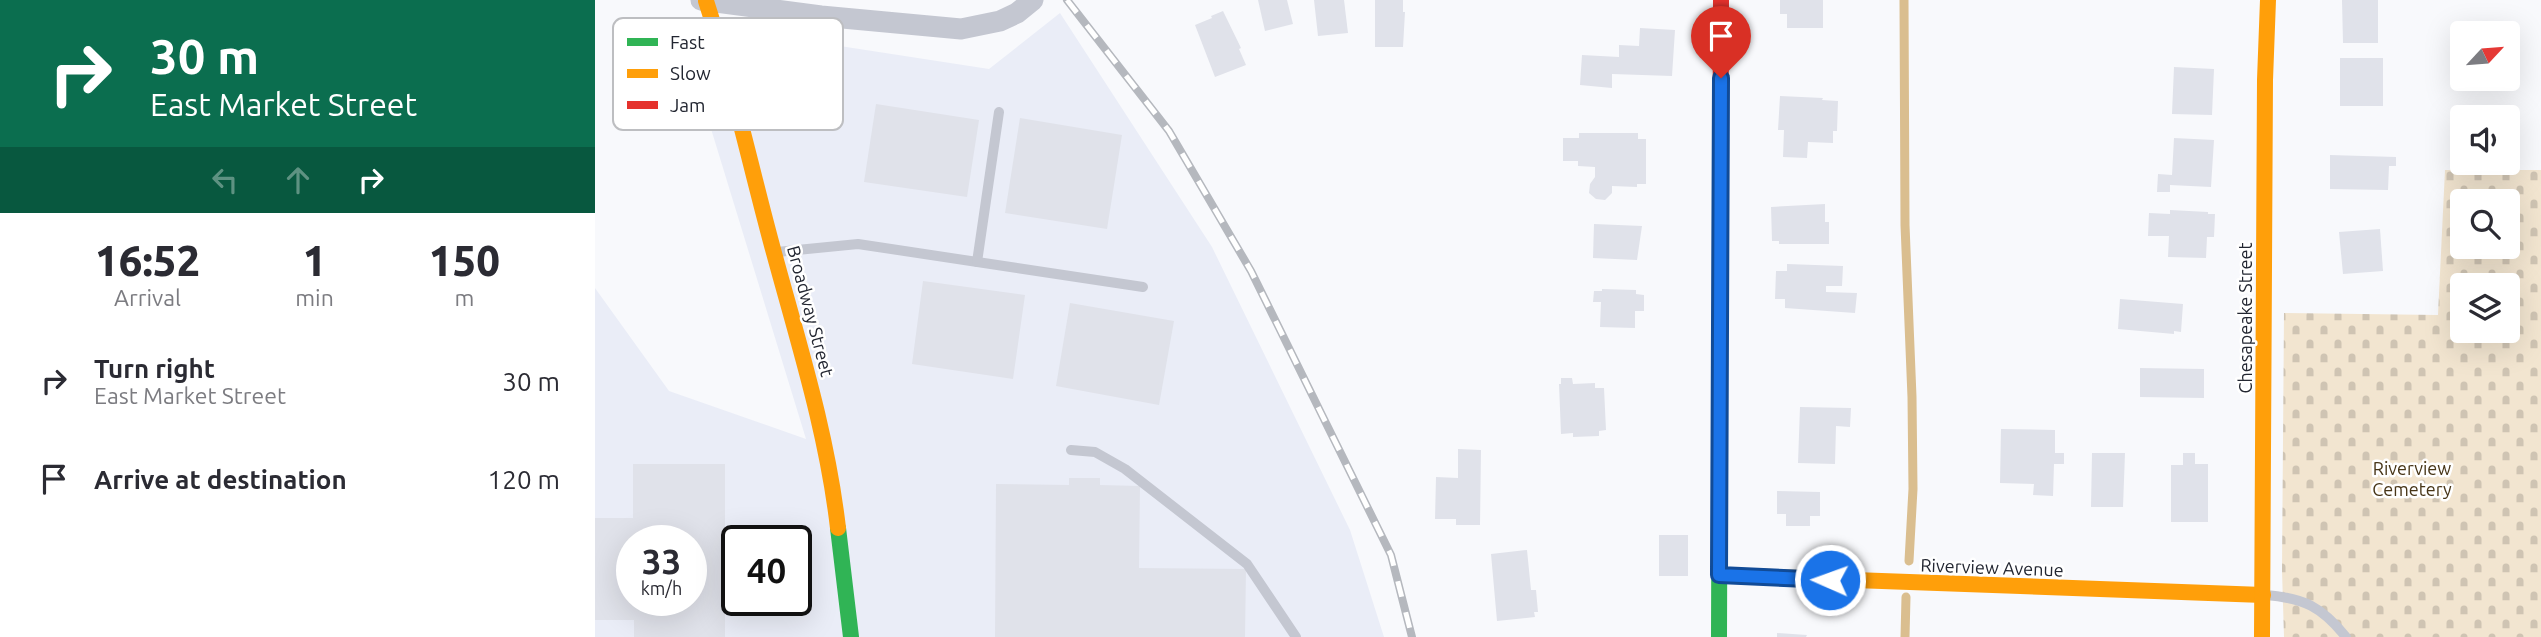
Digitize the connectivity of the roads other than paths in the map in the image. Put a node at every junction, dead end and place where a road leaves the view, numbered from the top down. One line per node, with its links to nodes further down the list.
1 (701, 0): 5 (street)
2 (1033, 0): 8 (street)
3 (1721, 0): 15 (street)
4 (2268, 0): 16 (street, Chesapeake Street)
5 (706, 1): 6 (street, Broadway Street); 7 (street)
6 (711, 18)
7 (843, 18)
8 (843, 18)
9 (999, 112): 12 (lane)
10 (743, 130): 11 (street, Broadway Street)
11 (774, 252): 12 (lane); 17 (street, Broadway Street)
12 (977, 262): 13 (lane)
13 (1143, 287)
14 (1072, 450): 18 (lane)
15 (1719, 575): 16 (street, Riverview Avenue); 19 (street)
16 (2263, 595): 20 (street, Chesapeake Street); 21 (lane)
17 (851, 637)
18 (1296, 637)
19 (1719, 637)
20 (2262, 637)
21 (2346, 637)

